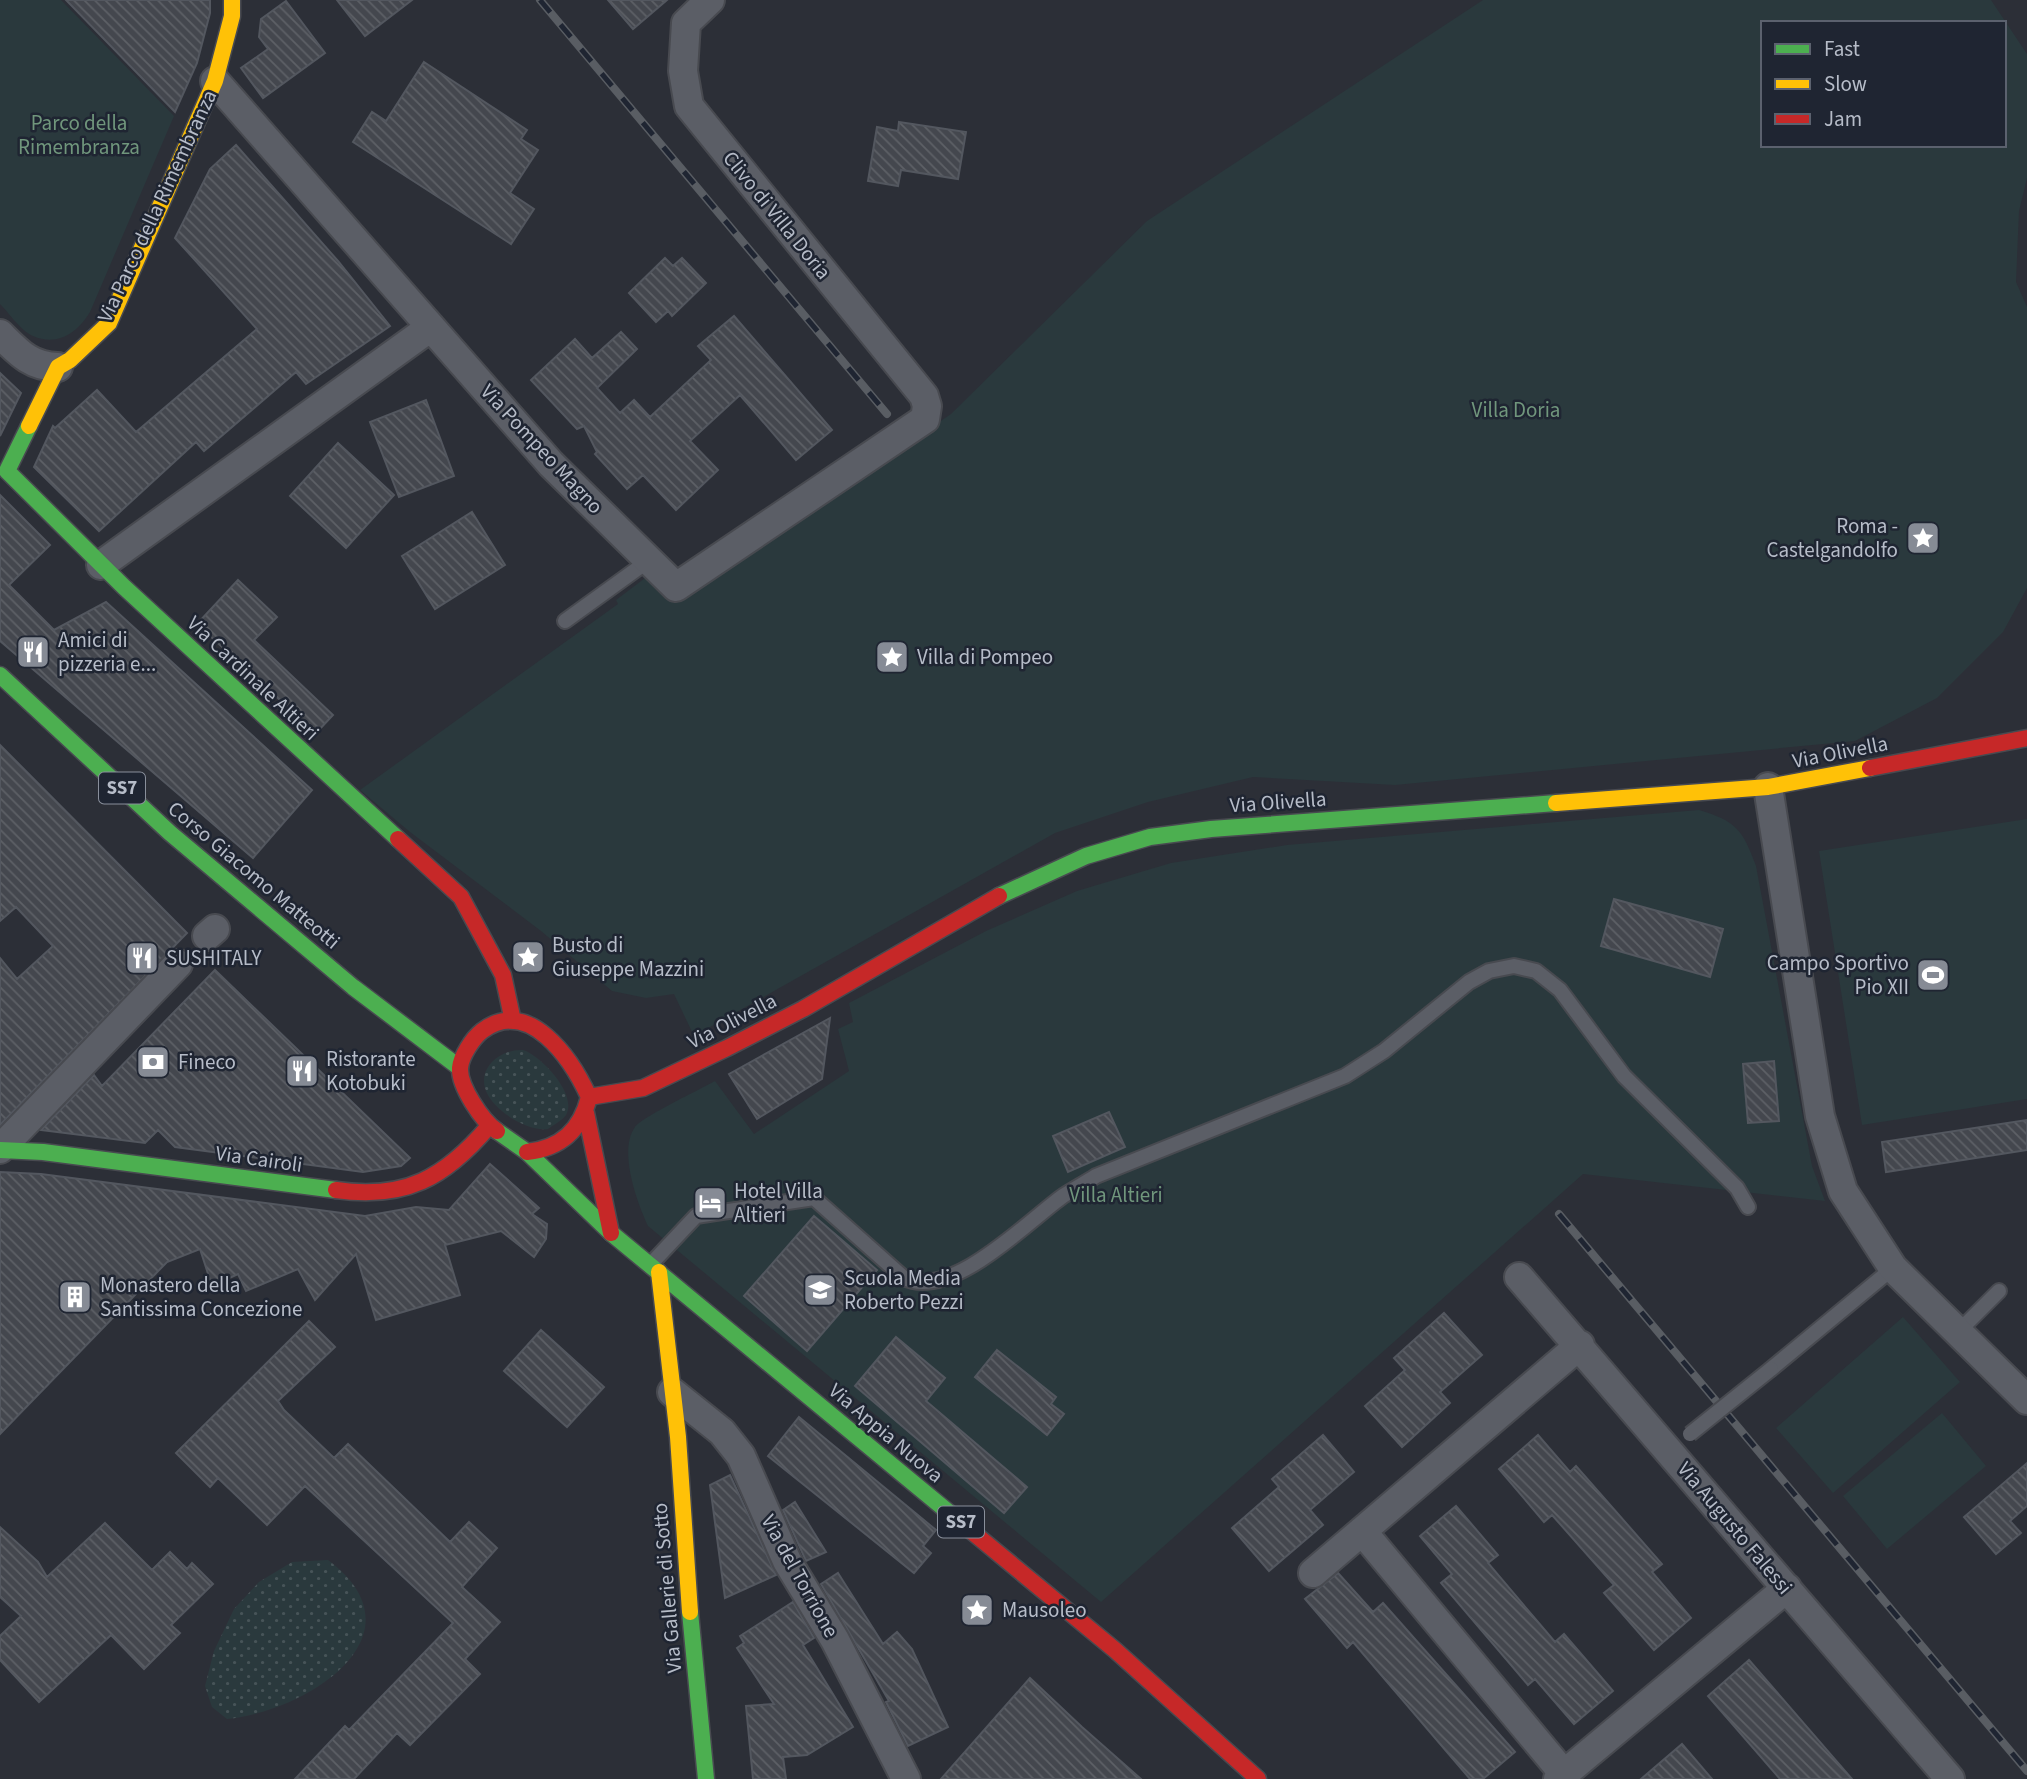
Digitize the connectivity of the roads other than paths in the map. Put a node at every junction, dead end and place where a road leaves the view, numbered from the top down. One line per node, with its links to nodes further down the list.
1 (232, 0): 3 (main road, Via Parco della Rimembranza)
2 (710, 0): 7 (street, Clivo di Villa Doria)
3 (215, 81): 4 (street, Via Pompeo Magno); 6 (main road, Via Parco della Rimembranza)
4 (431, 327): 8 (street, Via Pompeo Magno); 9 (street)
5 (0, 334): 6 (street)
6 (58, 367): 9 (main road, Via Cardinale Altieri)
7 (925, 419): 8 (street, Via Pompeo Magno)
8 (648, 561): 10 (lane)
9 (101, 565): 15 (main road, Via Cardinale Altieri)
10 (565, 621)
11 (0, 675): 16 (main road, Corso Giacomo Matteotti / SS7)
12 (2027, 738): 13 (main road, Via Olivella)
13 (1768, 787): 17 (main road, Via Olivella); 24 (street)
14 (178, 964): 19 (street)
15 (513, 1021): 16 (main road); 17 (main road)
16 (460, 1068): 18 (main road)
17 (588, 1105): 20 (main road); 22 (main road)
18 (489, 1126): 19 (main road, Via Cairoli); 20 (main road)
19 (0, 1150)
20 (527, 1152): 22 (main road, Via Appia Nuova / SS7)
21 (1748, 1207): 23 (lane)
22 (611, 1233): 23 (main road, Via Appia Nuova / SS7)
23 (655, 1268): 29 (main road, Via Gallerie di Sotto); 38 (main road, Via Appia Nuova / SS7)
24 (1893, 1268): 27 (street); 31 (lane, bridge)
25 (1519, 1277): 28 (street, Via Augusto Falessi)
26 (1999, 1291): 27 (lane)
27 (1958, 1332): 30 (street)
28 (1580, 1345): 31 (street, Via Augusto Falessi); 32 (street)
29 (672, 1392): 36 (main road, Via Gallerie di Sotto); 37 (street, Via del Torrione)
30 (2027, 1400)
31 (1680, 1443): 34 (street, Via Augusto Falessi)
32 (1362, 1531): 33 (street); 35 (street)
33 (1313, 1573)
34 (1787, 1588): 35 (street); 39 (street, Via Augusto Falessi)
35 (1561, 1777)
36 (706, 1779)
37 (906, 1779)
38 (1258, 1779)
39 (1951, 1779)

